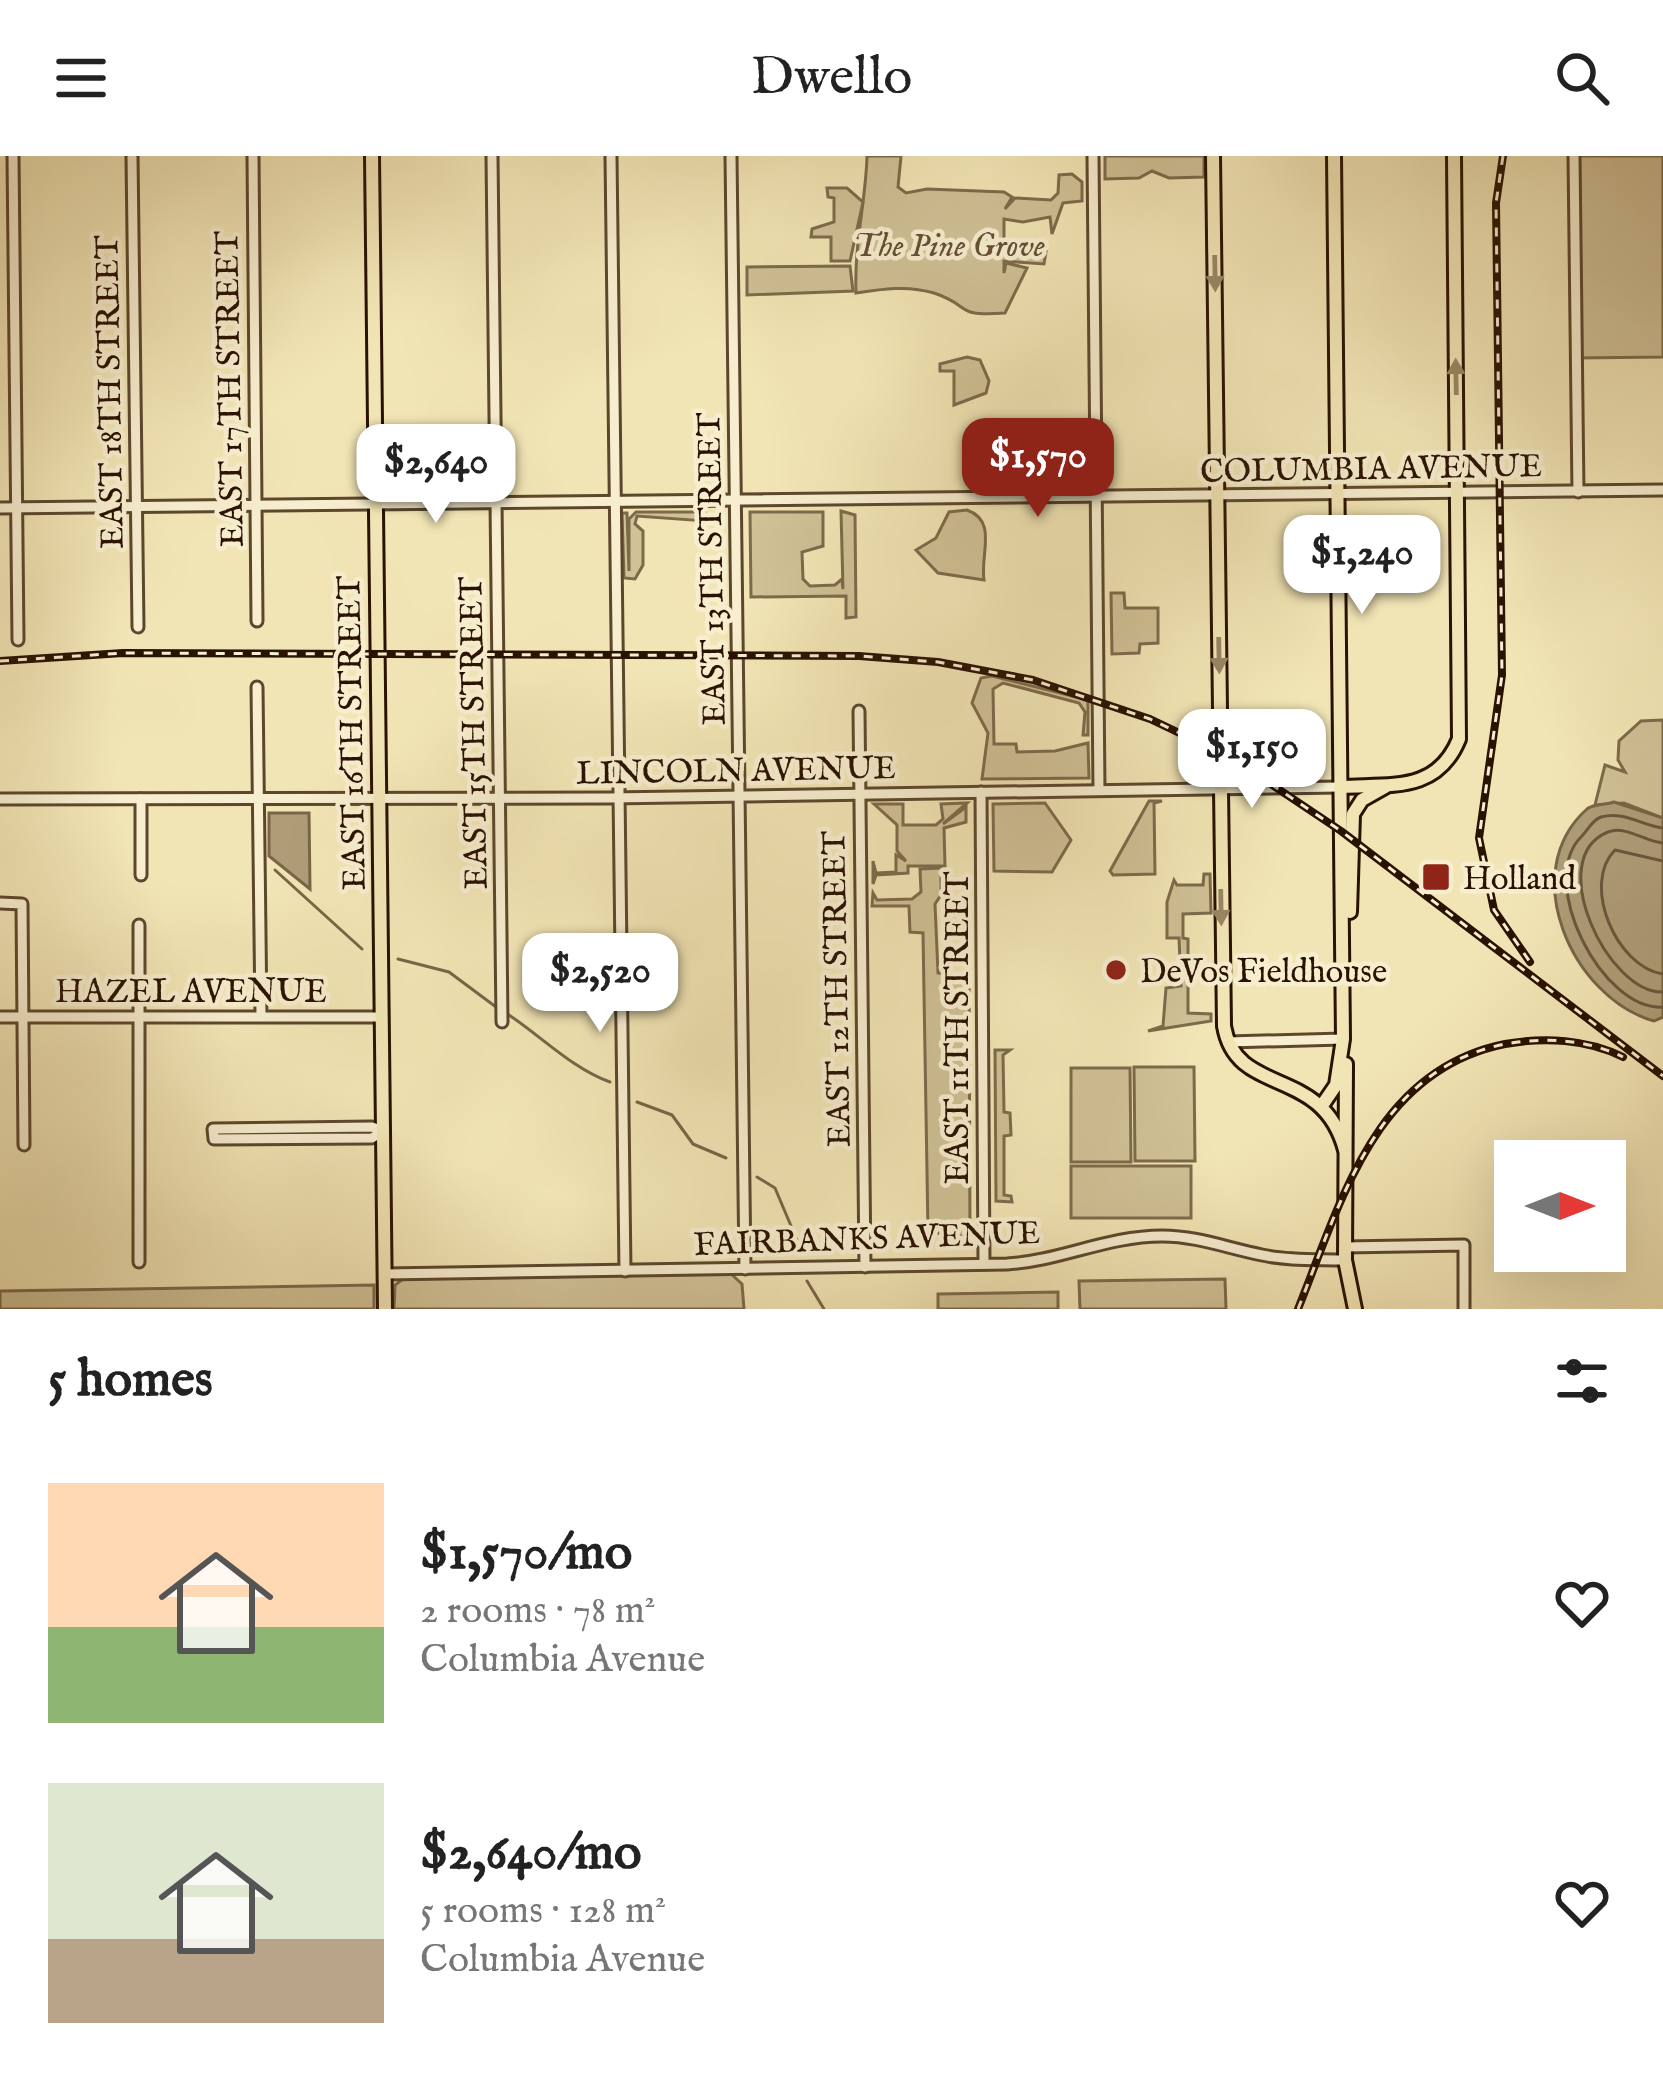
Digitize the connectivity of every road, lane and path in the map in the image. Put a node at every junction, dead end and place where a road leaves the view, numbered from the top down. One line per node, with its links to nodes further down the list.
1 (13, 156): 26 (street)
2 (132, 156): 24 (street, EAST 18TH STREET)
3 (253, 156): 23 (street, EAST 17TH STREET)
4 (372, 156): 21 (main road, EAST 16TH STREET)
5 (492, 156): 22 (street, EAST 15TH STREET)
6 (611, 156): 19 (street)
7 (731, 156): 20 (street, EAST 13TH STREET)
8 (1094, 156): 17 (street)
9 (1213, 156): 18 (main road, one-way to 18)
10 (1334, 156): 16 (main road)
11 (1454, 156): 15 (main road, one-way to 11)
12 (1574, 156): 14 (street)
13 (1663, 490): 14 (street, COLUMBIA AVENUE)
14 (1578, 492): 15 (street, COLUMBIA AVENUE)
15 (1458, 494): 16 (street, COLUMBIA AVENUE); 32 (main road, LINCOLN AVENUE)
16 (1336, 495): 18 (street, COLUMBIA AVENUE); 33 (main road)
17 (1097, 496): 18 (street, COLUMBIA AVENUE); 20 (street, COLUMBIA AVENUE); 34 (street)
18 (1217, 496): 35 (main road, one-way to 35)
19 (616, 502): 20 (street, COLUMBIA AVENUE); 22 (street, COLUMBIA AVENUE); 39 (street)
20 (737, 502): 38 (street, EAST 13TH STREET)
21 (375, 504): 22 (street, COLUMBIA AVENUE); 23 (street, COLUMBIA AVENUE); 42 (main road, EAST 16TH STREET)
22 (496, 504): 43 (street, EAST 15TH STREET)
23 (256, 505): 24 (street, COLUMBIA AVENUE); 27 (street, EAST 17TH STREET)
24 (135, 507): 26 (street, COLUMBIA AVENUE); 28 (street, EAST 18TH STREET)
25 (0, 508): 26 (street, COLUMBIA AVENUE)
26 (18, 508): 29 (street)
27 (257, 621)
28 (138, 627)
29 (18, 640)
30 (256, 687): 44 (street)
31 (859, 711): 37 (street, EAST 12TH STREET)
32 (1395, 784): 33 (main road, LINCOLN AVENUE); 48 (main road)
33 (1341, 787): 35 (street, LINCOLN AVENUE); 48 (main road)
34 (1100, 790): 35 (street, LINCOLN AVENUE); 36 (street, LINCOLN AVENUE)
35 (1220, 790): 56 (main road, one-way to 56)
36 (981, 792): 37 (street, LINCOLN AVENUE); 63 (street, EAST 11TH STREET)
37 (859, 795): 38 (street, LINCOLN AVENUE); 64 (street, EAST 12TH STREET)
38 (741, 796): 39 (street, LINCOLN AVENUE); 65 (street, EAST 13TH STREET)
39 (620, 798): 43 (street, LINCOLN AVENUE); 66 (street)
40 (0, 799): 41 (street, LINCOLN AVENUE)
41 (141, 799): 44 (street, LINCOLN AVENUE); 45 (street)
42 (377, 799): 43 (street, LINCOLN AVENUE); 44 (street, LINCOLN AVENUE); 50 (main road, EAST 16TH STREET)
43 (500, 799): 54 (street, EAST 15TH STREET)
44 (258, 800): 49 (street)
45 (141, 875)
46 (0, 903): 52 (street)
47 (139, 925): 53 (street)
48 (1343, 948): 55 (main road)
49 (260, 1016): 50 (street, HAZEL AVENUE); 53 (street, HAZEL AVENUE)
50 (382, 1016): 58 (main road, EAST 16TH STREET)
51 (0, 1017): 52 (street, HAZEL AVENUE)
52 (22, 1017): 53 (street, HAZEL AVENUE); 59 (street)
53 (142, 1017): 62 (street)
54 (502, 1022)
55 (1343, 1039): 56 (street); 57 (main road); 60 (main road)
56 (1228, 1042): 57 (main road)
57 (1323, 1104): 60 (main road)
58 (383, 1131): 58 (street); 67 (main road, EAST 16TH STREET)
59 (24, 1145)
60 (1345, 1150): 61 (main road)
61 (1345, 1253): 63 (street, FAIRBANKS AVENUE); 69 (main road); 70 (street, FAIRBANKS AVENUE)
62 (139, 1262)
63 (984, 1264): 64 (street, FAIRBANKS AVENUE)
64 (865, 1267): 65 (street, FAIRBANKS AVENUE)
65 (745, 1269): 66 (street, FAIRBANKS AVENUE)
66 (626, 1271): 67 (street, FAIRBANKS AVENUE)
67 (385, 1274): 68 (main road, EAST 16TH STREET)
68 (385, 1309)
69 (1355, 1309)
70 (1464, 1309)

